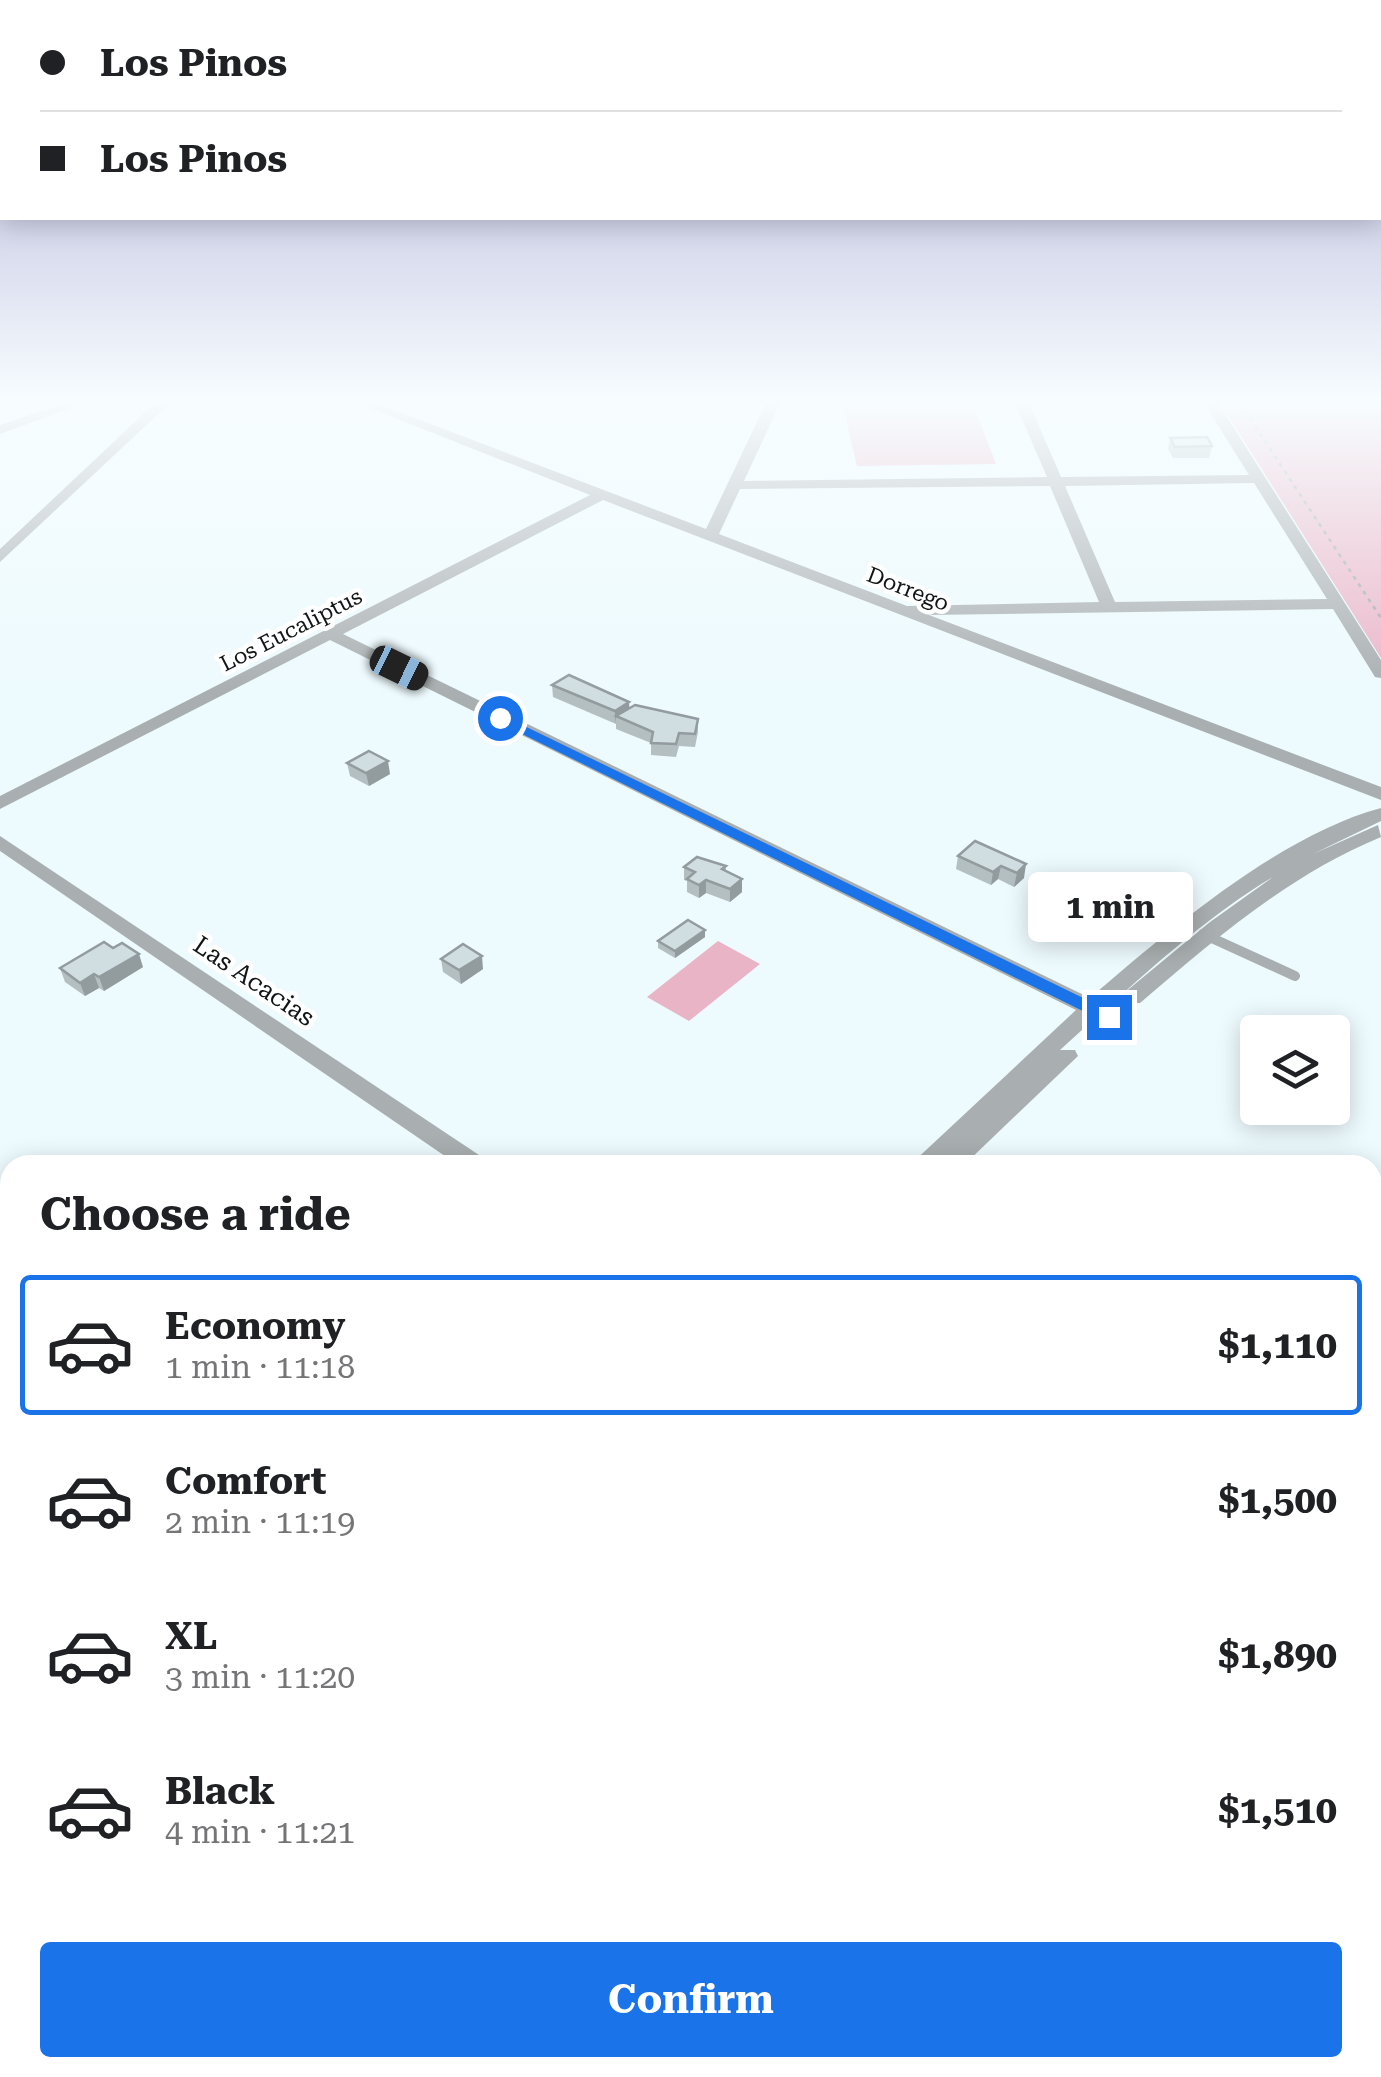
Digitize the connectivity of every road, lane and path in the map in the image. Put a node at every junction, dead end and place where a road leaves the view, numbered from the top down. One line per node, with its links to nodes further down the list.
1 (60, 500): 9 (street)
2 (593, 500): 14 (street, Los Eucaliptus)
3 (611, 500): 8 (street, Dorrego)
4 (730, 500): 8 (street)
5 (1063, 500): 11 (street)
6 (1273, 500): 10 (street)
7 (1304, 500): 13 (path)
8 (710, 537): 12 (street, Dorrego)
9 (0, 557)
10 (1338, 604): 11 (street); 15 (street)
11 (1108, 606): 12 (street)
12 (900, 610): 16 (street, Dorrego)
13 (1381, 618)
14 (332, 635): 17 (street, Los Eucaliptus); 23 (street)
15 (1381, 673)
16 (1381, 794)
17 (0, 803)
18 (1381, 814): 21 (street)
19 (1381, 830): 21 (street)
20 (0, 842): 24 (street, Las Acacias)
21 (1199, 930): 22 (lane); 23 (street)
22 (1296, 976)
23 (1101, 1014): 25 (street); 26 (street)
24 (461, 1155)
25 (934, 1155)
26 (958, 1155)

